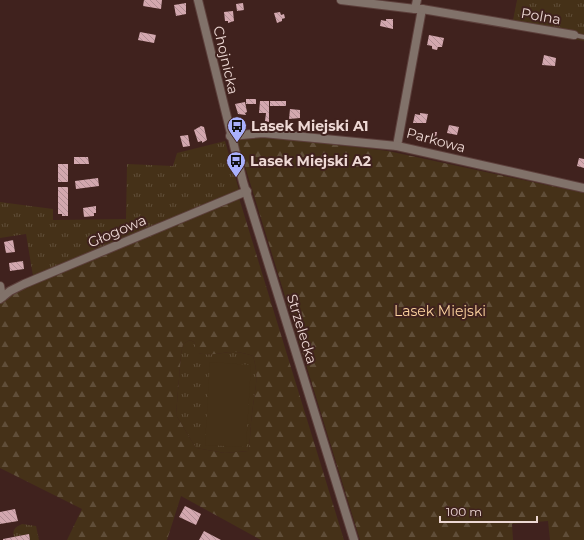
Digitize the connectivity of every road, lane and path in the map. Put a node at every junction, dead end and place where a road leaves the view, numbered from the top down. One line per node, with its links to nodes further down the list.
1 (198, 0): 7 (street, Chojnicka)
2 (341, 0): 4 (street, Polna)
3 (417, 0): 4 (street)
4 (419, 9): 5 (street, Polna); 9 (street, Parkowa)
5 (574, 35): 6 (lane, Polna)
6 (584, 37)
7 (228, 126): 8 (street, Strzelecka)
8 (230, 136): 9 (street); 11 (street, Strzelecka)
9 (397, 146): 10 (street, Parkowa)
10 (584, 188)
11 (247, 191): 13 (street, Głogowa); 14 (street, Strzelecka)
12 (0, 286): 13 (street)
13 (1, 298)
14 (354, 540)

